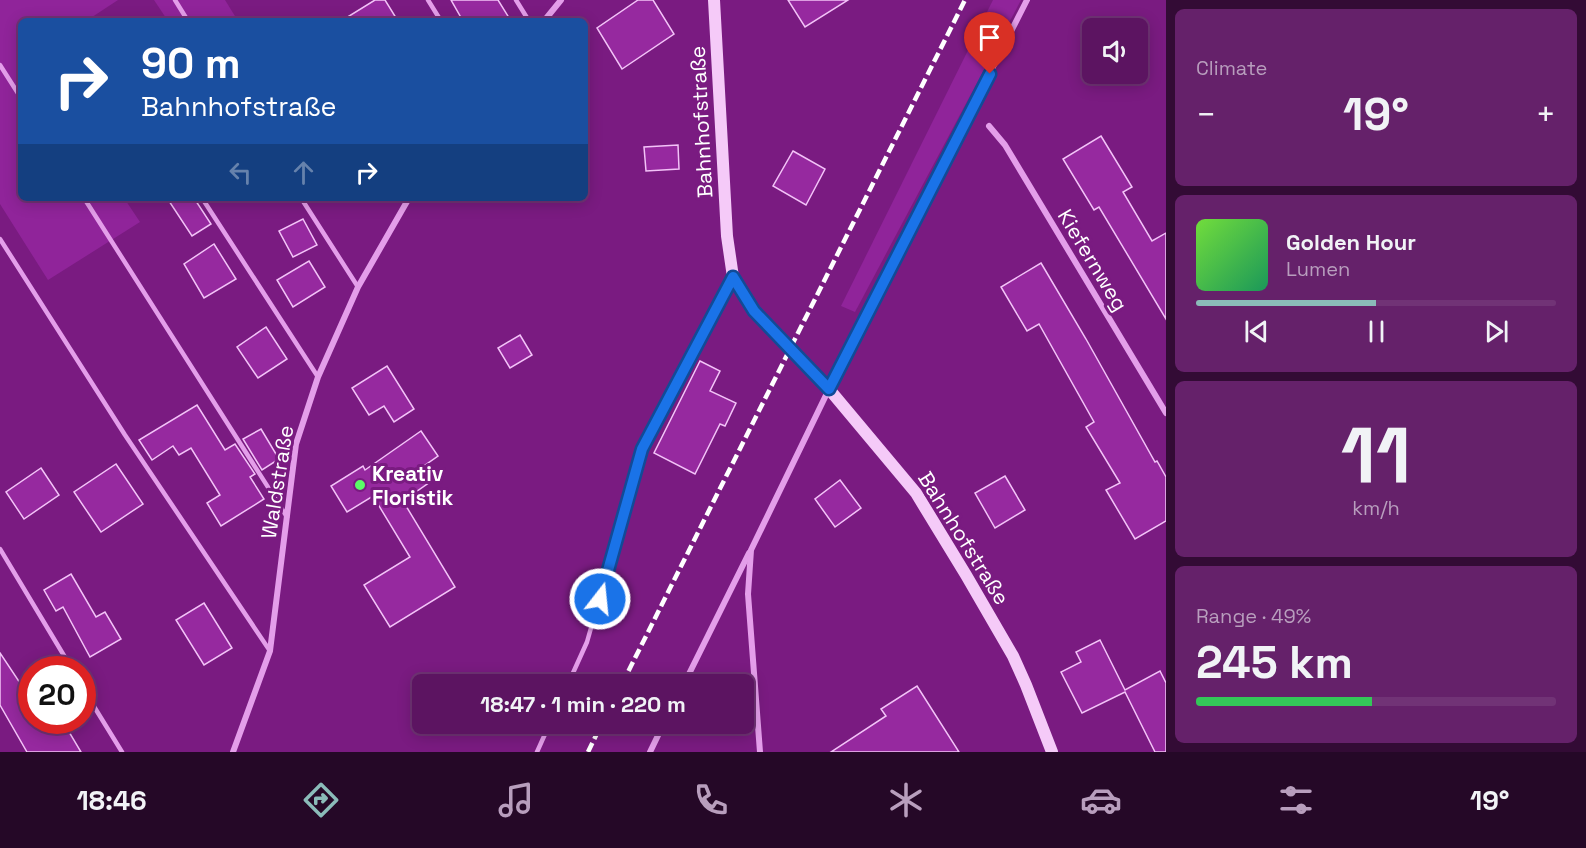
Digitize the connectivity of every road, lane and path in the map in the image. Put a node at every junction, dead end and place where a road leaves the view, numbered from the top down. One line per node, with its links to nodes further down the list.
1 (175, 0): 7 (lane)
2 (428, 0): 8 (lane)
3 (516, 0): 9 (lane)
4 (561, 0): 10 (street)
5 (714, 0): 19 (main road, Bahnhofstraße)
6 (1027, 0): 22 (street)
7 (186, 18)
8 (439, 18)
9 (527, 18)
10 (546, 18)
11 (0, 65): 12 (lane)
12 (18, 93)
13 (989, 126): 23 (street, Kiefernweg)
14 (86, 201): 24 (lane)
15 (204, 201): 21 (lane)
16 (303, 201): 20 (lane)
17 (407, 201): 20 (street, Waldstraße)
18 (0, 239): 27 (lane)
19 (733, 277): 22 (main road, Bahnhofstraße); 29 (lane)
20 (358, 288): 21 (street, Waldstraße)
21 (318, 377): 24 (street, Waldstraße)
22 (829, 389): 26 (street); 39 (main road, Bahnhofstraße)
23 (1166, 413)
24 (286, 517): 27 (street, Waldstraße)
25 (0, 549): 28 (lane)
26 (751, 550): 30 (street); 38 (street)
27 (270, 651): 35 (street, Waldstraße)
28 (64, 656)
29 (573, 674)
30 (689, 674)
31 (96, 710): 34 (lane)
32 (545, 734): 36 (lane)
33 (659, 734): 37 (street)
34 (122, 752)
35 (233, 752)
36 (537, 752)
37 (650, 752)
38 (760, 752)
39 (1052, 752)

